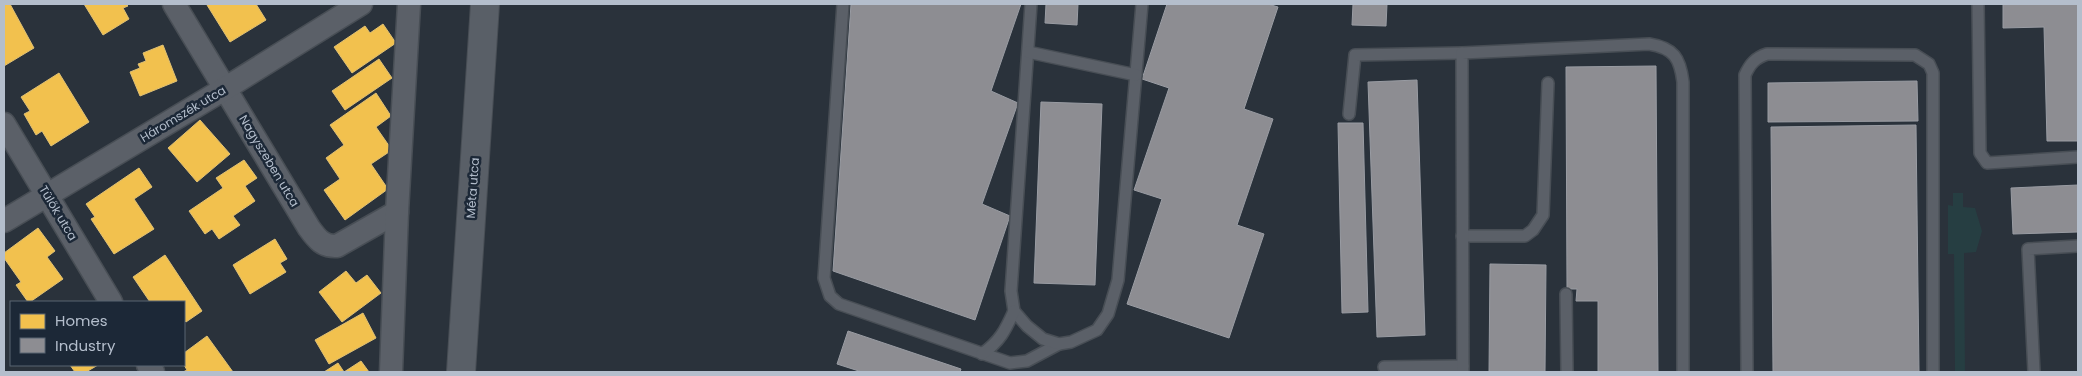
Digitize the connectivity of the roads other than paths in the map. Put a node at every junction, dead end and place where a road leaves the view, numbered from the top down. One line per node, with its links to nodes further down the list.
1 (174, 4): 13 (street, Nagyszeben utca)
2 (361, 4): 13 (street, Háromszék utca)
3 (409, 4): 18 (street)
4 (484, 4): 30 (main road, Méta utca)
5 (843, 4): 26 (lane)
6 (1031, 4): 9 (lane)
7 (1142, 4): 11 (lane)
8 (1978, 4): 16 (lane)
9 (1028, 52): 11 (lane); 24 (lane)
10 (1462, 53): 14 (lane); 20 (lane); 32 (lane)
11 (1136, 75): 25 (lane)
12 (1548, 83): 20 (lane)
13 (226, 88): 17 (street, Háromszék utca); 18 (street, Nagyszeben utca)
14 (1349, 114)
15 (4, 124): 17 (street, Tülök utca)
16 (2078, 157)
17 (47, 195): 19 (street, Háromszék utca); 23 (street, Tülök utca)
18 (397, 212): 29 (street)
19 (4, 221)
20 (1462, 236): 28 (lane)
21 (2078, 246): 35 (lane)
22 (1566, 294): 31 (lane)
23 (110, 301)
24 (1014, 311): 25 (lane); 26 (lane)
25 (1059, 344): 26 (lane)
26 (982, 354)
27 (1384, 366): 28 (lane)
28 (1463, 369)
29 (391, 372)
30 (461, 372)
31 (1567, 372)
32 (1683, 372)
33 (1747, 372): 34 (lane)
34 (1933, 372)
35 (2034, 372)

